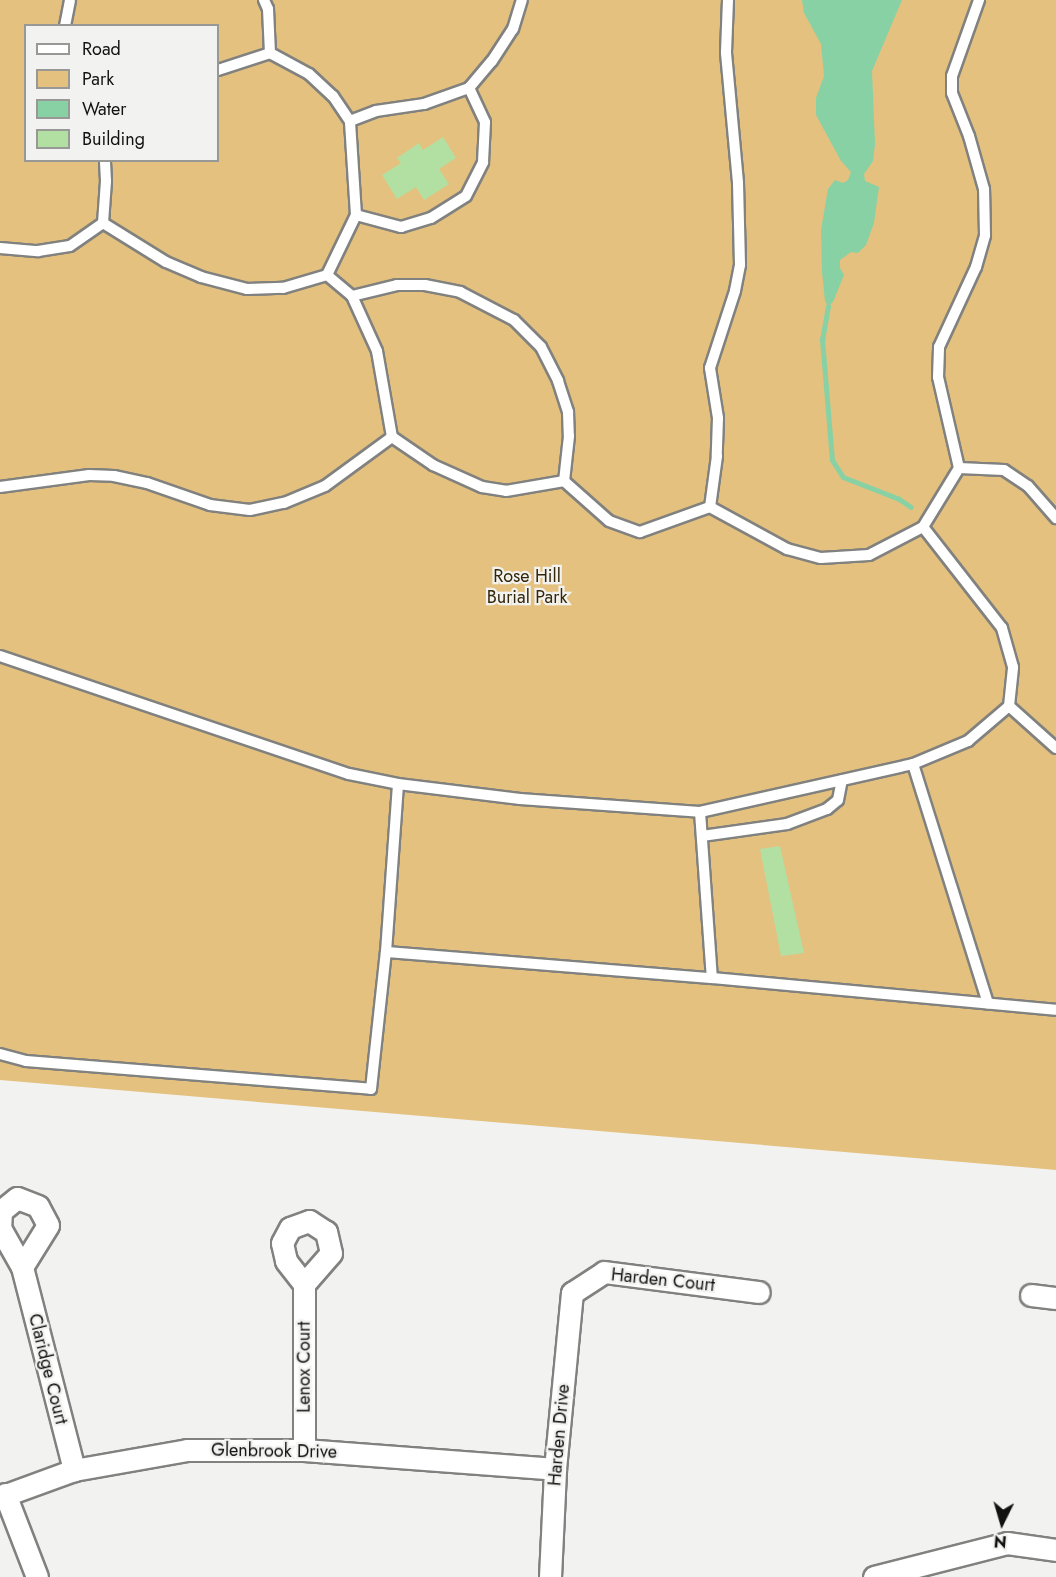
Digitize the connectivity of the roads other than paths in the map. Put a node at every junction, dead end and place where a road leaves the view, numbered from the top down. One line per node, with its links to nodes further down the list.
1 (70, 0): 6 (lane)
2 (264, 0): 7 (lane)
3 (522, 0): 9 (lane)
4 (728, 0): 21 (lane)
5 (979, 0): 18 (lane)
6 (65, 24)
7 (270, 53): 8 (lane); 10 (lane)
8 (219, 70)
9 (469, 88): 10 (lane); 12 (lane)
10 (350, 121): 12 (lane)
11 (105, 162): 13 (lane)
12 (356, 215): 15 (lane)
13 (103, 223): 14 (lane); 15 (lane)
14 (0, 248)
15 (327, 275): 16 (lane)
16 (352, 296): 17 (lane); 19 (lane)
17 (392, 437): 19 (lane); 20 (lane)
18 (959, 468): 22 (lane); 23 (lane)
19 (564, 481): 21 (lane)
20 (0, 487)
21 (710, 507): 23 (lane)
22 (1056, 519)
23 (923, 528): 25 (lane)
24 (0, 656): 29 (lane)
25 (1009, 706): 26 (lane); 27 (lane)
26 (1056, 748)
27 (912, 764): 28 (lane); 34 (lane)
28 (842, 780): 30 (lane); 31 (lane)
29 (398, 784): 30 (lane); 32 (lane)
30 (700, 812): 31 (lane)
31 (702, 836): 33 (lane)
32 (386, 952): 33 (lane); 36 (lane)
33 (712, 978): 34 (lane)
34 (988, 1004): 35 (lane)
35 (1056, 1010)
36 (0, 1054)
37 (22, 1267): 45 (street, Claridge Court)
38 (303, 1284): 43 (street, Lenox Court)
39 (759, 1292): 40 (street, Harden Court)
40 (572, 1293): 44 (street, Harden Drive)
41 (1031, 1295): 42 (street)
42 (1056, 1298)
43 (304, 1449): 44 (street, Glenbrook Drive); 45 (street, Glenbrook Drive)
44 (555, 1469): 49 (street, Harden Drive)
45 (74, 1470): 46 (street, Glenbrook Drive)
46 (2, 1496): 48 (street)
47 (1056, 1550): 50 (street)
48 (37, 1577)
49 (550, 1577)
50 (874, 1577)

